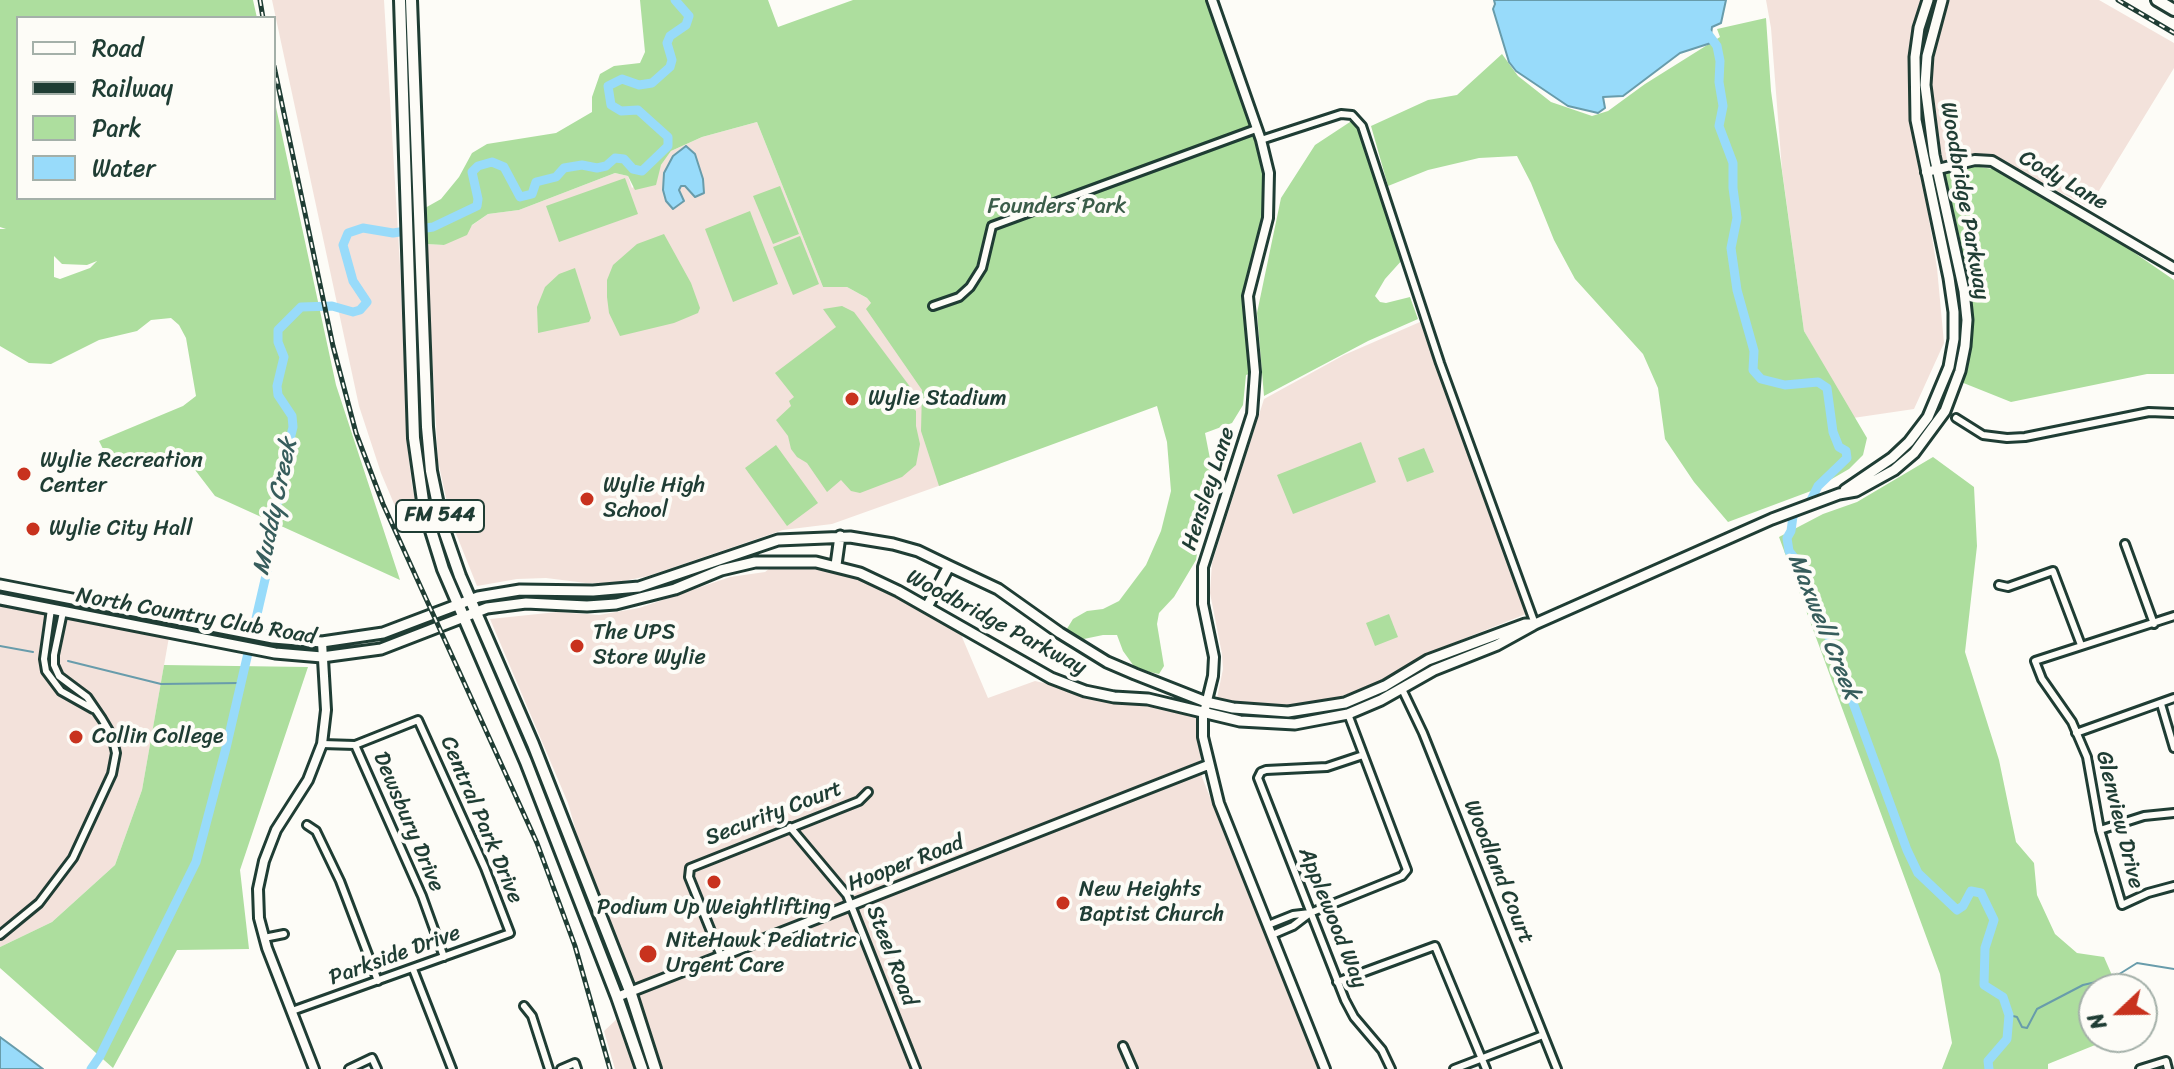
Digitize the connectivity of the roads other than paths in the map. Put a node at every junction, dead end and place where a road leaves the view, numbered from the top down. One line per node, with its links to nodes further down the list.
1 (1212, 0): 9 (street, Hensley Lane)
2 (1928, 0): 7 (main road, Woodbridge Parkway)
3 (1942, 0): 8 (main road, Woodbridge Parkway)
4 (2157, 0): 6 (main road)
5 (406, 2): 15 (main road, FM 544 / FM 544); 16 (main road, FM 544 / FM 544)
6 (2174, 10)
7 (1913, 84): 8 (main road); 12 (main road, Woodbridge Parkway)
8 (1925, 89): 11 (main road, Woodbridge Parkway)
9 (1256, 129): 10 (street, Hensley Lane); 14 (street)
10 (1261, 140): 42 (street); 51 (street, Hensley Lane)
11 (1937, 169): 12 (street, Cody Lane); 13 (street, Cody Lane); 19 (main road, Woodbridge Parkway)
12 (1926, 172): 19 (main road, Woodbridge Parkway)
13 (2174, 268)
14 (933, 306)
15 (412, 392): 16 (main road); 34 (main road, FM 544 / FM 544)
16 (425, 392): 33 (main road, FM 544 / FM 544)
17 (2174, 413): 18 (street)
18 (1956, 418)
19 (1839, 494): 42 (main road, Woodbridge Parkway)
20 (840, 536): 22 (main road, Woodbridge Parkway); 23 (main road); 24 (main road, Woodbridge Parkway)
21 (2125, 544): 43 (street)
22 (718, 559): 25 (main road); 28 (main road, Woodbridge Parkway)
23 (836, 565): 25 (main road, Woodbridge Parkway); 36 (main road, Woodbridge Parkway)
24 (949, 566): 36 (main road); 51 (main road, Woodbridge Parkway)
25 (721, 570): 32 (main road, Woodbridge Parkway)
26 (0, 585): 30 (main road, North Country Club Road)
27 (1999, 585): 45 (street)
28 (639, 587): 29 (main road, Woodbridge Parkway); 32 (main road)
29 (554, 590): 33 (main road, Woodbridge Parkway); 35 (main road)
30 (62, 597): 37 (main road); 38 (main road); 44 (main road, North Country Club Road)
31 (0, 599): 37 (main road, North Country Club Road)
32 (642, 599): 35 (main road, Woodbridge Parkway)
33 (470, 600): 34 (main road, North Country Club Road); 39 (main road, FM 544 / FM 544)
34 (458, 604): 41 (main road, FM 544 / FM 544); 44 (main road, North Country Club Road)
35 (554, 604): 39 (main road, Woodbridge Parkway)
36 (927, 607): 55 (main road, Woodbridge Parkway)
37 (51, 609): 38 (main road, North Country Club Road); 54 (street)
38 (63, 612): 46 (main road, North Country Club Road); 54 (street)
39 (476, 612): 41 (main road, North Country Club Road); 68 (main road, FM 544 / FM 544)
40 (2174, 616): 43 (street)
41 (464, 617): 46 (main road, North Country Club Road); 69 (main road, FM 544 / FM 544)
42 (1535, 624): 47 (main road, Woodbridge Parkway); 48 (main road, Woodbridge Parkway)
43 (2154, 624): 45 (street)
44 (322, 642): 46 (street)
45 (2081, 645): 57 (street, Glenview Drive)
46 (322, 657): 58 (street)
47 (1409, 672): 48 (main road); 52 (main road, Woodbridge Parkway)
48 (1414, 681): 49 (main road, Woodbridge Parkway)
49 (1402, 689): 56 (main road, Woodbridge Parkway); 88 (street, Woodland Court)
50 (2174, 698): 53 (street)
51 (1206, 702): 52 (main road, Woodbridge Parkway); 55 (street, Hensley Lane)
52 (1345, 703): 56 (main road)
53 (2161, 704): 57 (street); 60 (street)
54 (94, 710): 76 (street)
55 (1204, 713): 56 (main road, Woodbridge Parkway); 62 (street, Hensley Lane)
56 (1348, 714): 61 (street)
57 (2076, 733): 67 (street, Glenview Drive)
58 (322, 744): 59 (street); 78 (street)
59 (355, 745): 74 (street, Central Park Drive); 80 (street, Dewsbury Drive)
60 (2174, 748)
61 (1363, 755): 72 (street); 72 (street, Applewood Way)
62 (1208, 765): 71 (street, Hooper Road); 73 (street, Hensley Lane)
63 (868, 792): 66 (street, Security Court)
64 (2174, 813): 67 (street)
65 (307, 825): 82 (street)
66 (790, 827): 71 (street, Steel Road); 79 (street, Security Court)
67 (2100, 830): 70 (street, Glenview Drive)
68 (581, 865): 69 (main road); 84 (main road, FM 544 / FM 544)
69 (567, 870): 85 (main road, FM 544 / FM 544)
70 (2174, 886)
71 (852, 905): 79 (street, Hooper Road); 101 (street, Steel Road)
72 (1310, 913): 73 (street); 77 (street); 83 (street, Applewood Way)
73 (1268, 925): 77 (street, Hensley Lane)
74 (510, 933): 80 (street, Parkside Drive)
75 (284, 934): 78 (street)
76 (0, 935)
77 (1272, 935): 103 (street, Hensley Lane)
78 (264, 938): 87 (street)
79 (721, 956): 84 (street, Hooper Road)
80 (444, 957): 81 (street, Parkside Drive)
81 (413, 969): 82 (street, Parkside Drive); 96 (street)
82 (378, 981): 87 (street, Parkside Drive)
83 (1337, 982): 90 (street); 104 (street, Applewood Way)
84 (630, 991): 85 (street, Hooper Road); 100 (main road, FM 544 / FM 544)
85 (617, 997): 99 (main road, FM 544 / FM 544)
86 (524, 1006): 97 (street)
87 (292, 1011): 93 (street)
88 (1543, 1035): 90 (street); 107 (street, Woodland Court)
89 (1123, 1046): 102 (street)
90 (1482, 1058): 105 (street); 106 (street)
91 (2167, 1065): 108 (street)
92 (576, 1066): 98 (street)
93 (314, 1069)
94 (349, 1069): 95 (street)
95 (377, 1069)
96 (452, 1069)
97 (549, 1069)
98 (561, 1069)
99 (644, 1069)
100 (655, 1069)
101 (916, 1069)
102 (1133, 1069)
103 (1325, 1069)
104 (1391, 1069)
105 (1454, 1069)
106 (1486, 1069)
107 (1557, 1069)
108 (2140, 1069)

